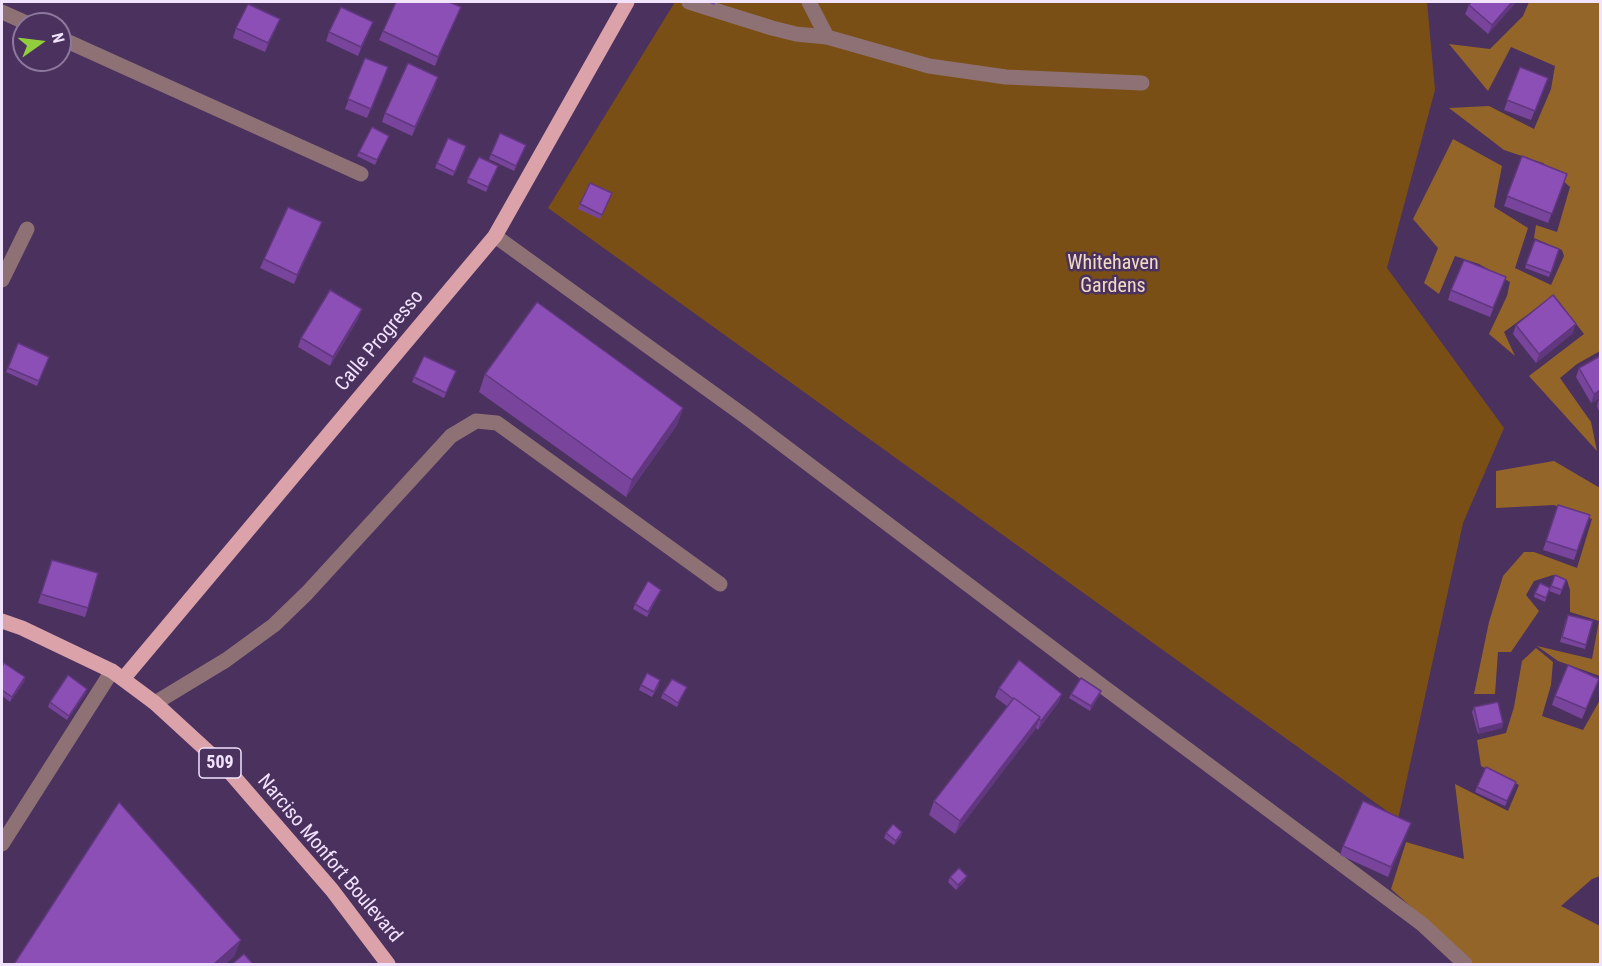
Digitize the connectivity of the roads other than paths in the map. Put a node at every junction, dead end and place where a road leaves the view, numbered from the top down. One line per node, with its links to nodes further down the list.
1 (627, 2): 9 (main road, Calle Progresso)
2 (688, 2): 4 (street)
3 (809, 2): 4 (street)
4 (827, 37): 6 (street)
5 (72, 43): 7 (street)
6 (1142, 83)
7 (361, 174)
8 (27, 229): 10 (street)
9 (495, 236): 13 (main road, Calle Progresso); 17 (street)
10 (2, 280)
11 (720, 584): 14 (street)
12 (2, 621): 13 (main road, Narciso Monfort Boulevard / 509)
13 (118, 675): 14 (main road, Narciso Monfort Boulevard / 509); 15 (street, Calle Progresso)
14 (155, 704): 16 (main road, Narciso Monfort Boulevard / 509)
15 (2, 844)
16 (388, 964)
17 (1464, 964)

